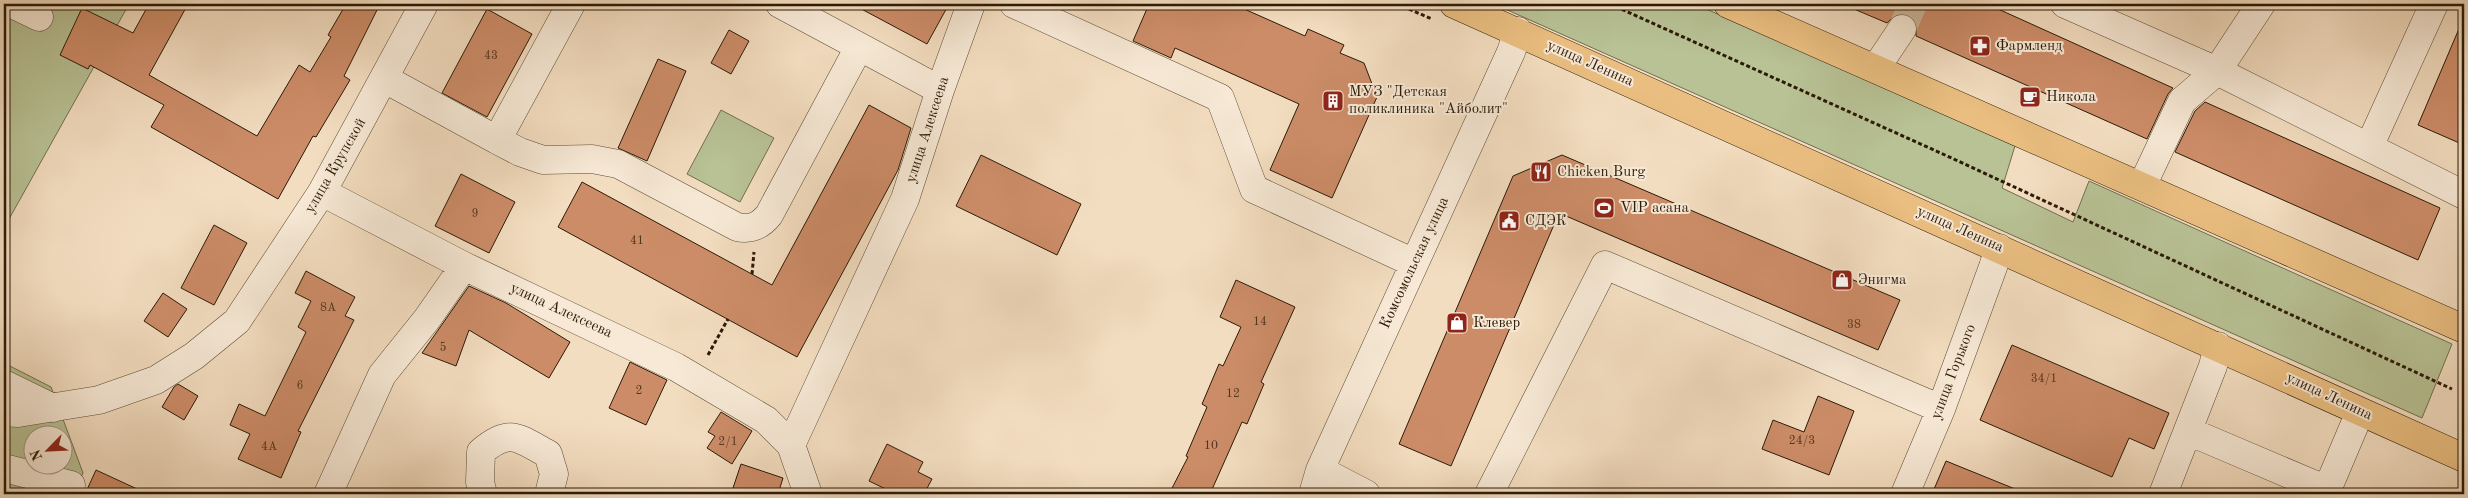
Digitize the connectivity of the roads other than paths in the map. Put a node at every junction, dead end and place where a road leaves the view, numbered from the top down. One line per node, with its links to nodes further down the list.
1 (12, 4): 12 (street)
2 (424, 4): 18 (street, улица Крупской)
3 (571, 4): 20 (street)
4 (780, 4): 15 (street)
5 (971, 4): 19 (street, улица Алексеева)
6 (1014, 4): 26 (street)
7 (1454, 4): 14 (main road, улица Ленина)
8 (1728, 4): 16 (main road)
9 (2065, 4): 17 (street)
10 (2261, 4): 17 (street)
11 (2434, 4): 21 (street)
12 (39, 17)
13 (1902, 29): 16 (street)
14 (1518, 31): 25 (main road, улица Ленина); 26 (street, Комсомольская улица)
15 (859, 47): 19 (street); 20 (street)
16 (1876, 68): 22 (main road)
17 (2216, 71): 21 (street); 22 (street)
18 (385, 79): 20 (street); 23 (street, улица Крупской)
19 (940, 90): 36 (street, улица Алексеева)
20 (498, 140)
21 (2369, 147): 24 (street)
22 (2142, 186): 28 (main road)
23 (322, 192): 27 (street, улица Алексеева); 31 (street, улица Крупской)
24 (2464, 196)
25 (1998, 248): 29 (main road, улица Ленина); 32 (street, улица Горького)
26 (1414, 263): 39 (street, Комсомольская улица)
27 (464, 266): 36 (street, улица Алексеева); 41 (street)
28 (2464, 329)
29 (2218, 346): 33 (main road, улица Ленина); 35 (street)
30 (4, 384): 31 (street)
31 (53, 408): 34 (street, улица Крупской)
32 (1941, 409): 46 (street); 47 (street, улица Горького)
33 (2360, 412): 35 (street); 37 (main road, улица Ленина)
34 (8, 415)
35 (2188, 431): 48 (street)
36 (791, 445): 44 (street, улица Алексеева)
37 (2463, 455)
38 (4, 468): 40 (street)
39 (1316, 482): 45 (street)
40 (71, 485)
41 (328, 494)
42 (483, 494): 43 (street)
43 (549, 494)
44 (808, 494)
45 (1366, 494)
46 (1488, 494)
47 (1905, 494)
48 (2163, 494)

